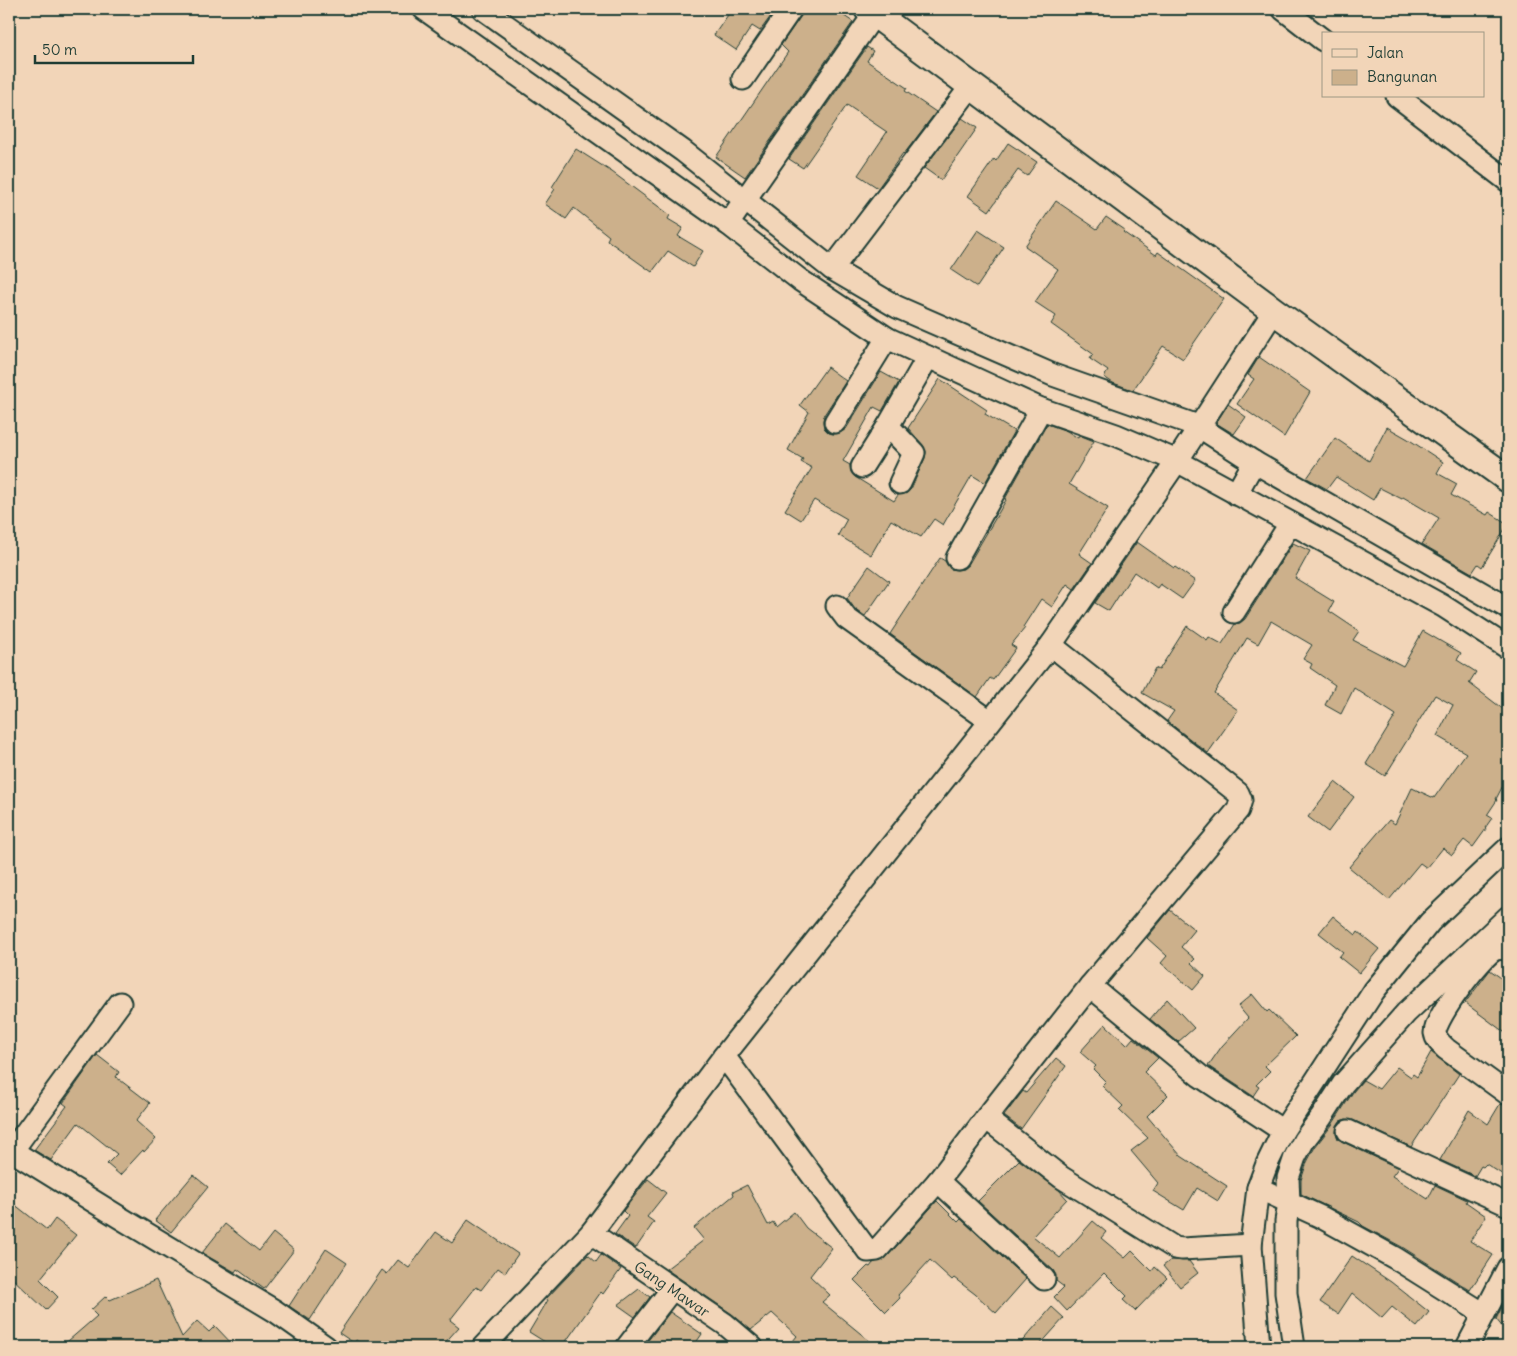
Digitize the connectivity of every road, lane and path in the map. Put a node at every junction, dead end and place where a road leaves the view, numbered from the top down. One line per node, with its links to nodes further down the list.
1 (424, 9): 11 (street)
2 (483, 9): 11 (street)
3 (791, 9): 7 (street)
4 (1283, 9): 6 (street)
5 (872, 11): 8 (street); 11 (street)
6 (1322, 39)
7 (743, 79)
8 (972, 85): 13 (street); 14 (street)
9 (1400, 98): 10 (street)
10 (1508, 182)
11 (736, 211): 12 (street); 12 (street)
12 (802, 263): 13 (street); 15 (street)
13 (832, 269): 20 (street)
14 (1274, 310): 20 (street); 23 (street)
15 (887, 338): 16 (street); 18 (street)
16 (928, 357): 17 (street); 19 (street)
17 (1041, 409): 20 (street); 26 (street)
18 (835, 422)
19 (888, 426): 21 (street); 24 (street)
20 (1188, 443): 22 (street); 22 (street); 31 (street)
21 (862, 467)
22 (1246, 478): 25 (street); 27 (street)
23 (1508, 480)
24 (900, 483)
25 (1290, 524): 27 (street); 29 (street)
26 (957, 558)
27 (1436, 584): 30 (street); 30 (street)
28 (837, 606): 33 (street)
29 (1234, 612)
30 (1492, 614): 32 (street)
31 (1051, 645): 33 (street); 37 (street)
32 (1508, 648)
33 (990, 721): 39 (street)
34 (1508, 848): 42 (street)
35 (1508, 917): 46 (street)
36 (1508, 949): 40 (street)
37 (1090, 986): 41 (street); 42 (street)
38 (120, 1003): 44 (street)
39 (724, 1056): 45 (street); 48 (street)
40 (1508, 1094)
41 (986, 1118): 45 (street); 49 (street)
42 (1284, 1131): 46 (street)
43 (1348, 1131): 47 (street)
44 (10, 1150): 54 (street)
45 (938, 1181): 51 (street)
46 (1273, 1195): 49 (street); 53 (street); 59 (street)
47 (1508, 1205)
48 (591, 1232): 52 (street, Gang Mawar); 55 (street)
49 (1251, 1245): 58 (street)
50 (1508, 1268): 53 (street)
51 (1044, 1278)
52 (672, 1289): 56 (street); 57 (street, Gang Mawar)
53 (1484, 1314): 60 (street)
54 (326, 1347)
55 (483, 1347)
56 (627, 1347)
57 (752, 1347)
58 (1259, 1347)
59 (1294, 1347)
60 (1467, 1347)

